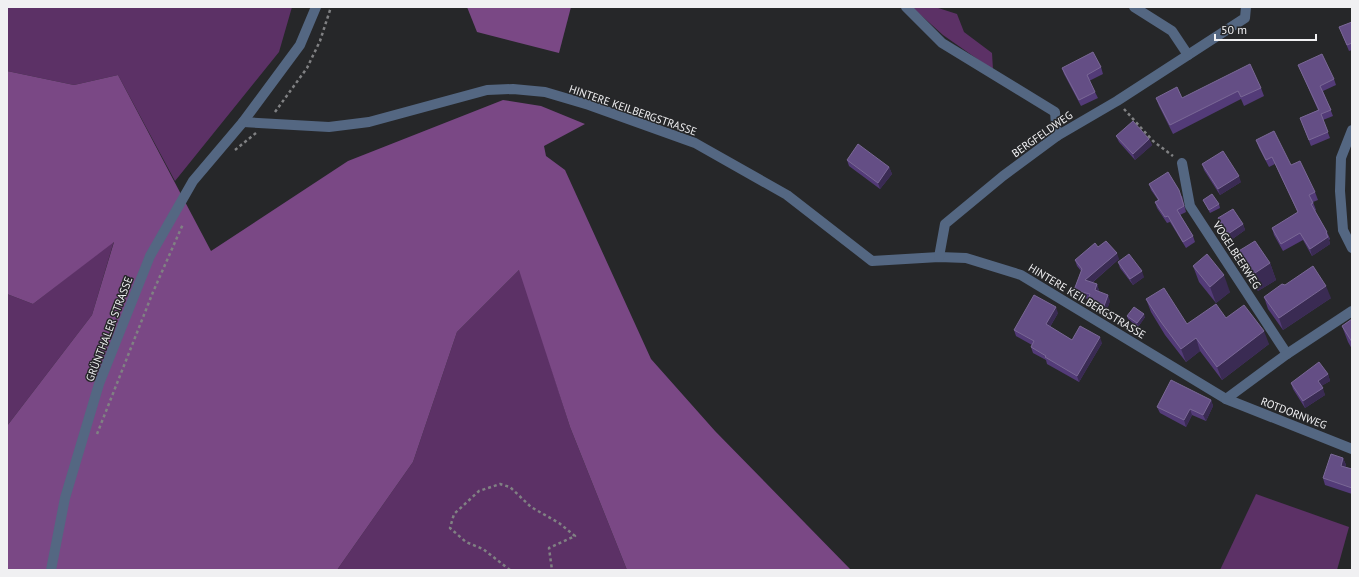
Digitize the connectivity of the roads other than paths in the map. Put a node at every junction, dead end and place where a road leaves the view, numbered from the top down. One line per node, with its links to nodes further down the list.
1 (316, 7): 6 (street, GRÜNTHALER STRASSE)
2 (906, 7): 8 (street)
3 (1134, 7): 5 (street)
4 (1246, 7): 5 (street, BERGFELDWEG)
5 (1188, 55): 8 (street, BERGFELDWEG)
6 (243, 122): 11 (street, HINTERE KEILBERGSTRASSE); 16 (street, GRÜNTHALER STRASSE)
7 (1352, 130): 10 (street)
8 (1057, 136): 11 (street, BERGFELDWEG)
9 (1182, 163): 13 (street, VOGELBEERWEG)
10 (1352, 248)
11 (939, 257): 14 (street, HINTERE KEILBERGSTRASSE)
12 (1352, 311): 13 (street)
13 (1287, 354): 14 (street)
14 (1226, 399): 15 (street, ROTDORNWEG)
15 (1352, 449)
16 (51, 570)

